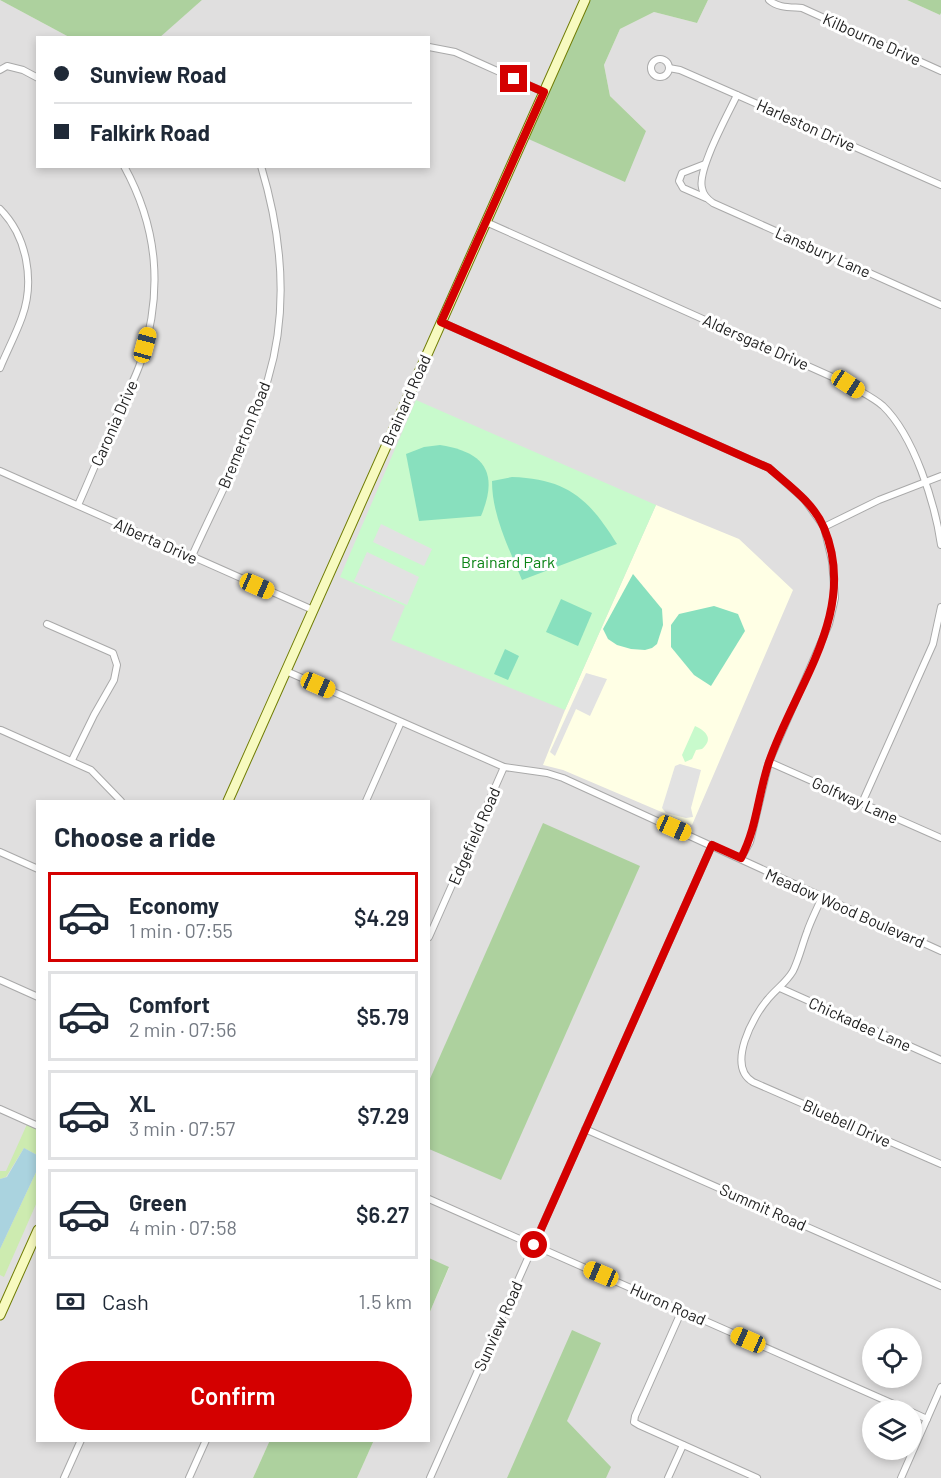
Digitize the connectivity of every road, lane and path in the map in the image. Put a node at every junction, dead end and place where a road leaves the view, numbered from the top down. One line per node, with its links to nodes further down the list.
1 (585, 0): 10 (main road, Brainard Road)
2 (769, 0): 4 (street, Kilbourne Drive)
3 (799, 0): 4 (street, Kilbourne Drive)
4 (802, 8): 8 (street, Kilbourne Drive)
5 (430, 47): 10 (street)
6 (669, 68): 11 (street, Harleston Drive)
7 (0, 70): 9 (street)
8 (941, 70)
9 (36, 77)
10 (544, 92): 18 (main road, Brainard Road)
11 (737, 95): 12 (street); 15 (street, Harleston Drive)
12 (705, 164): 16 (street); 16 (street, Lansbury Lane)
13 (125, 168): 25 (street, Caronia Drive)
14 (262, 168): 28 (street, Bremerton Road)
15 (941, 185)
16 (699, 192): 19 (street, Lansbury Lane)
17 (0, 209): 21 (street)
18 (486, 222): 20 (main road, Brainard Road); 24 (street, Aldersgate Drive)
19 (941, 305)
20 (441, 322): 26 (street); 30 (main road, Brainard Road)
21 (0, 368)
22 (0, 471): 25 (street, Alberta Drive)
23 (941, 476): 24 (street)
24 (924, 482): 26 (street); 27 (street, Aldersgate Drive)
25 (78, 506): 28 (street, Alberta Drive)
26 (824, 527): 36 (street)
27 (941, 545)
28 (192, 556): 30 (street, Alberta Drive)
29 (941, 607): 41 (street)
30 (313, 610): 32 (main road, Brainard Road)
31 (47, 624): 35 (street)
32 (286, 671): 33 (street, Meadow Wood Boulevard); 39 (main road, Brainard Road)
33 (401, 722): 37 (street, Meadow Wood Boulevard); 40 (street)
34 (1, 730): 35 (street)
35 (72, 760): 38 (street)
36 (769, 762): 41 (street, Golfway Lane); 45 (street)
37 (504, 767): 43 (street, Meadow Wood Boulevard); 48 (street, Edgefield Road)
38 (120, 800)
39 (228, 800)
40 (366, 800)
41 (862, 803): 42 (street, Golfway Lane)
42 (941, 838)
43 (712, 845): 45 (street, Meadow Wood Boulevard); 56 (street, Sunview Road)
44 (0, 852): 46 (street)
45 (741, 858): 47 (street, Meadow Wood Boulevard)
46 (36, 868)
47 (822, 897): 49 (street, Meadow Wood Boulevard); 51 (street)
48 (430, 935)
49 (941, 951)
50 (0, 980): 52 (street)
51 (780, 988): 53 (street, Chickadee Lane); 57 (street, Bluebell Drive)
52 (36, 996)
53 (941, 1060)
54 (0, 1109): 55 (street)
55 (36, 1125)
56 (585, 1129): 60 (street, Sunview Road); 61 (street, Summit Road)
57 (941, 1164)
58 (430, 1199): 60 (street, Huron Road)
59 (36, 1234): 63 (main road)
60 (534, 1245): 62 (street, Huron Road); 73 (street, Sunview Road)
61 (941, 1286)
62 (682, 1310): 65 (street, Huron Road); 70 (street)
63 (0, 1315)
64 (941, 1387): 67 (street)
65 (884, 1400)
66 (922, 1417): 67 (street)
67 (927, 1419): 76 (street)
68 (80, 1442): 71 (street)
69 (205, 1442): 72 (street)
70 (683, 1445): 74 (street); 75 (street)
71 (64, 1478)
72 (189, 1478)
73 (430, 1478)
74 (668, 1478)
75 (757, 1478)
76 (901, 1478)

